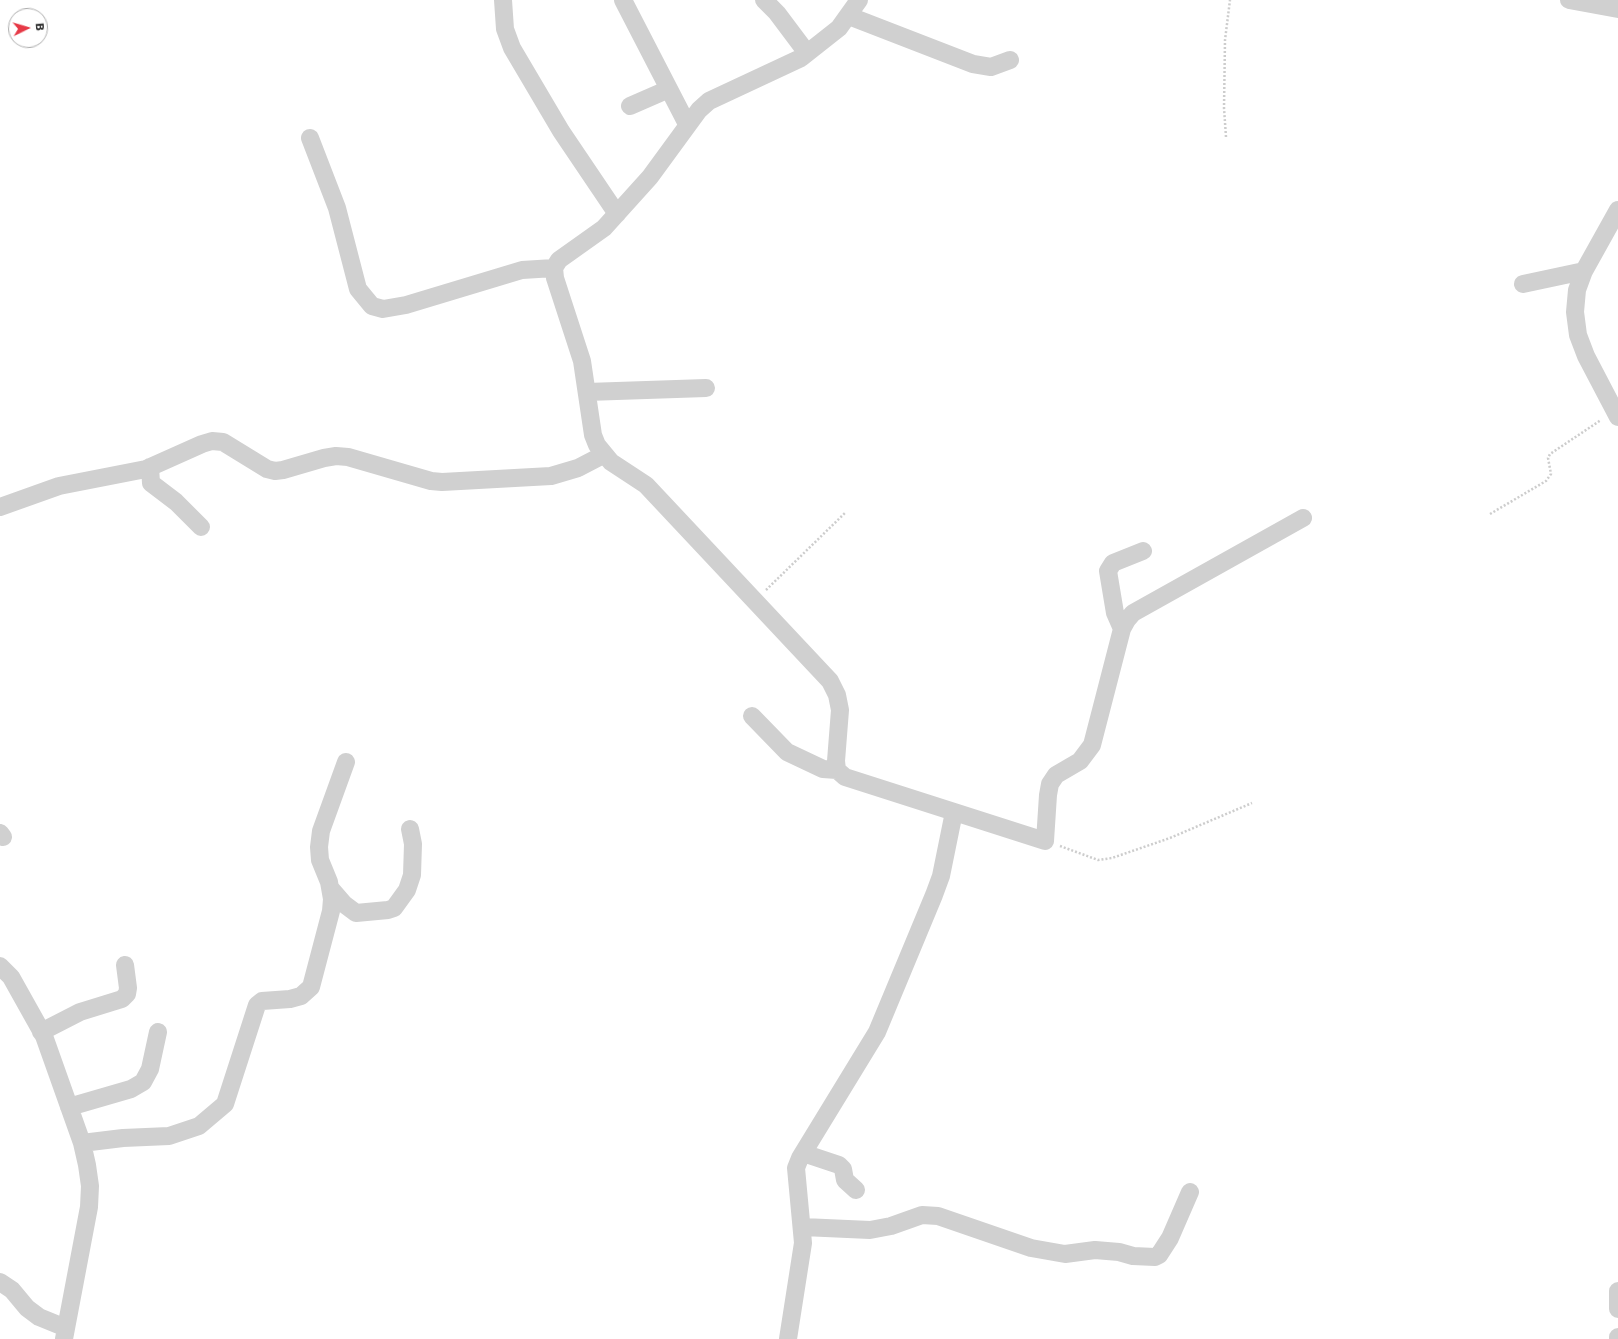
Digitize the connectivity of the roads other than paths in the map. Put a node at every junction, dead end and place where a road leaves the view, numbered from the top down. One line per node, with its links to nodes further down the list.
1 (503, 0): 15 (street)
2 (623, 0): 10 (street)
3 (764, 0): 8 (street)
4 (859, 0): 7 (street)
5 (1569, 0): 6 (street)
6 (1618, 10)
7 (849, 16): 8 (street); 9 (street)
8 (807, 53): 12 (street)
9 (1010, 60)
10 (669, 89): 11 (street); 12 (street)
11 (630, 106)
12 (687, 124): 15 (street)
13 (310, 138): 17 (street)
14 (1618, 210): 16 (street)
15 (617, 214): 17 (street)
16 (1611, 232): 18 (street)
17 (554, 268): 21 (street)
18 (1584, 271): 19 (street); 22 (street)
19 (1523, 284)
20 (706, 388): 21 (street)
21 (587, 392): 23 (street)
22 (1616, 414)
23 (603, 455): 24 (street); 32 (street)
24 (150, 467): 25 (street); 27 (street)
25 (0, 507)
26 (1303, 518): 29 (street)
27 (201, 526)
28 (1143, 551): 29 (street)
29 (1122, 629): 33 (street)
30 (752, 716): 32 (street)
31 (346, 762): 35 (street)
32 (838, 770): 33 (street)
33 (954, 812): 42 (street)
34 (410, 829): 35 (street)
35 (330, 889): 41 (street)
36 (125, 965): 38 (street)
37 (0, 966): 38 (street)
38 (41, 1032): 40 (street)
39 (158, 1032): 40 (street)
40 (69, 1106): 41 (street)
41 (82, 1143): 49 (street)
42 (804, 1153): 43 (street); 45 (street)
43 (856, 1190)
44 (1190, 1192): 45 (street)
45 (803, 1227): 50 (street)
46 (0, 1282): 49 (street)
47 (1618, 1291): 48 (street)
48 (1618, 1309)
49 (65, 1334)
50 (788, 1339)

